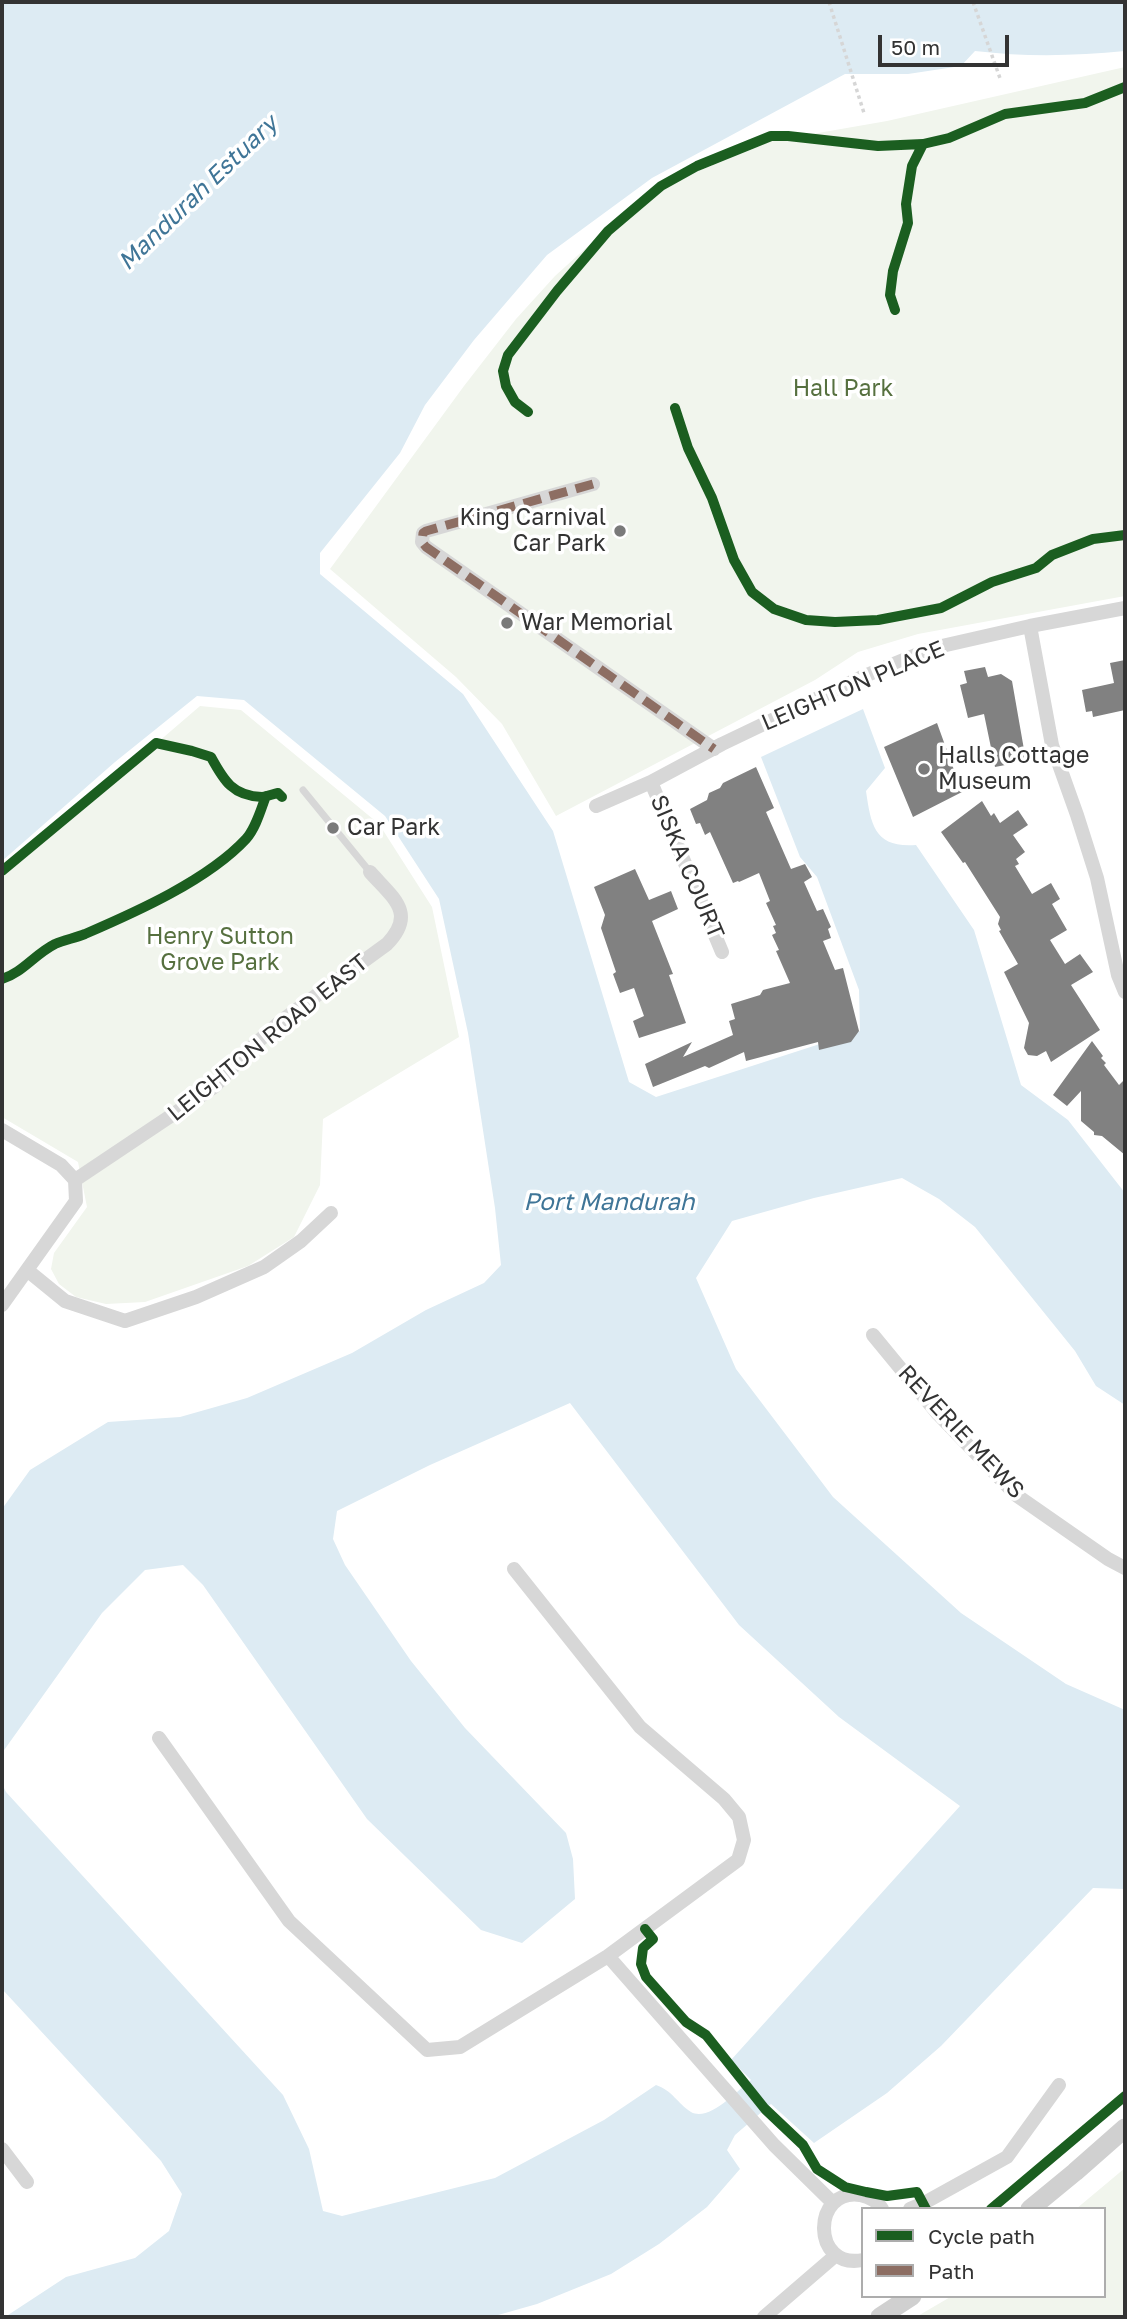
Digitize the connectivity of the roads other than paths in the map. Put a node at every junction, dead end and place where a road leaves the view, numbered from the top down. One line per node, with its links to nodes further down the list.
1 (593, 484): 4 (street)
2 (1125, 608): 3 (street, LEIGHTON PLACE)
3 (1030, 626): 4 (street, LEIGHTON PLACE); 10 (street)
4 (713, 749): 5 (street, LEIGHTON PLACE)
5 (651, 782): 7 (street, LEIGHTON PLACE); 9 (street, SISKA COURT)
6 (303, 790): 8 (lane, LEIGHTON ROAD EAST)
7 (596, 806)
8 (370, 872): 12 (street, LEIGHTON ROAD EAST)
9 (722, 953)
10 (1125, 992)
11 (2, 1130): 12 (street)
12 (75, 1180): 14 (street)
13 (331, 1213): 14 (street)
14 (27, 1270): 15 (street)
15 (2, 1305)
16 (873, 1335): 17 (street, REVERIE MEWS)
17 (1125, 1568)
18 (514, 1569): 20 (street)
19 (159, 1738): 20 (street)
20 (608, 1956): 25 (street)
21 (1059, 2085): 27 (street)
22 (1125, 2129): 28 (street)
23 (2, 2149): 24 (street)
24 (27, 2182)
25 (833, 2203): 26 (street); 29 (street)
26 (881, 2207)
27 (915, 2207)
28 (1032, 2207)
29 (836, 2255): 30 (street); 32 (street)
30 (861, 2260)
31 (902, 2299): 33 (street)
32 (764, 2317)
33 (880, 2317)

